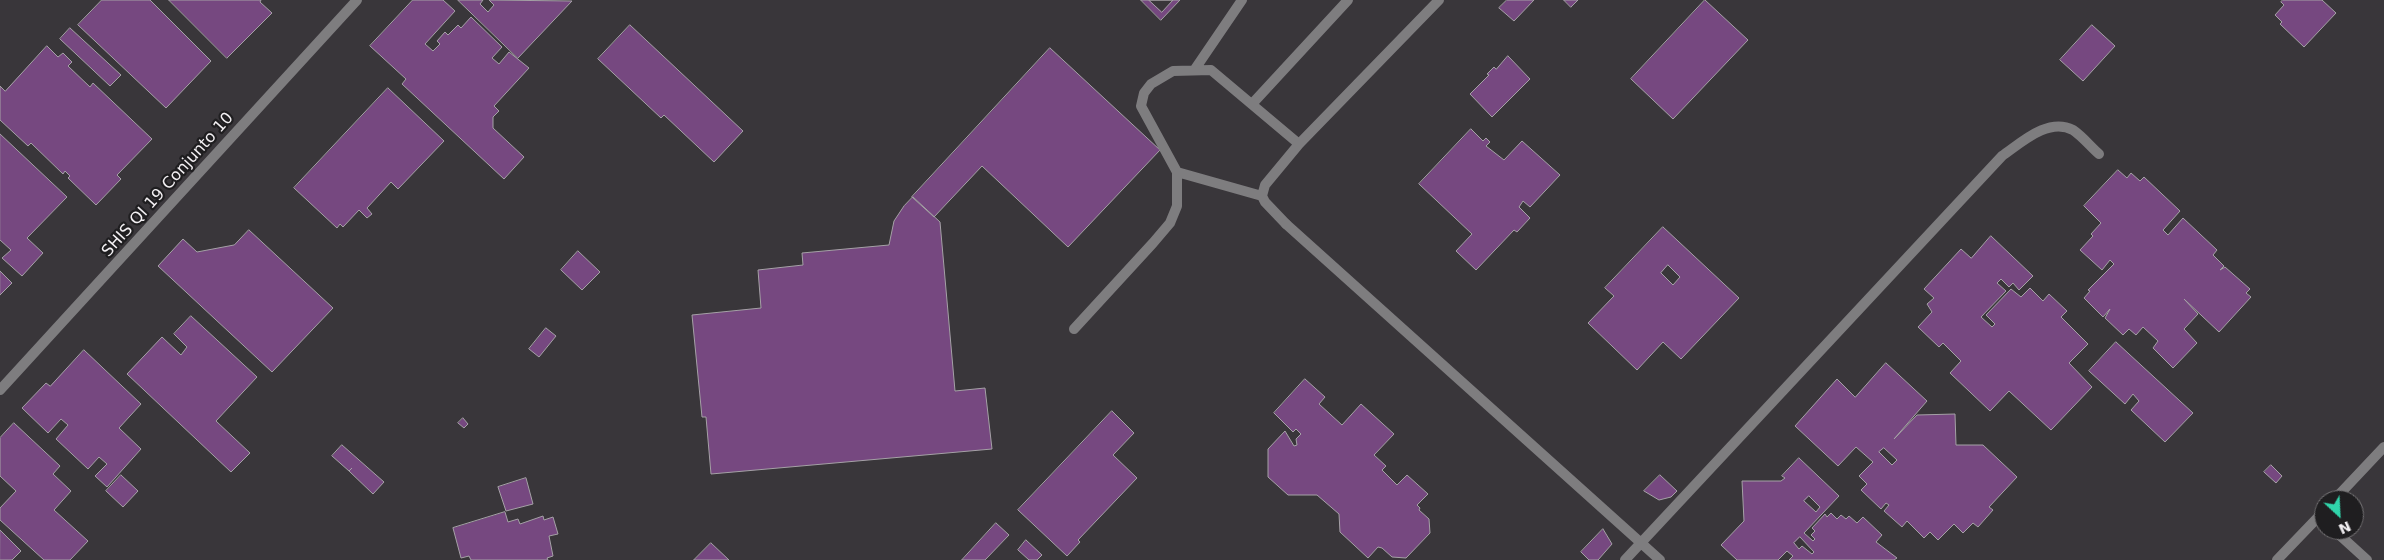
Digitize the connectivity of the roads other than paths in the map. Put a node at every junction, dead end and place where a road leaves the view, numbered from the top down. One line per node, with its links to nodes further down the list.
1 (357, 0): 12 (street, SHIS QI 19 Conjunto 10)
2 (1242, 0): 5 (street)
3 (1348, 0): 6 (street)
4 (1440, 0): 7 (street)
5 (1195, 69): 6 (street); 9 (street)
6 (1252, 104): 7 (street)
7 (1299, 144): 10 (street)
8 (2099, 154): 17 (street)
9 (1177, 172): 10 (street); 11 (street)
10 (1262, 196): 17 (street)
11 (1074, 329)
12 (0, 390)
13 (2384, 447): 14 (street)
14 (2343, 490)
15 (2314, 524): 20 (street)
16 (2345, 540): 21 (street)
17 (1641, 543): 18 (street); 19 (street)
18 (1625, 560)
19 (1660, 560)
20 (2277, 560)
21 (2368, 560)

